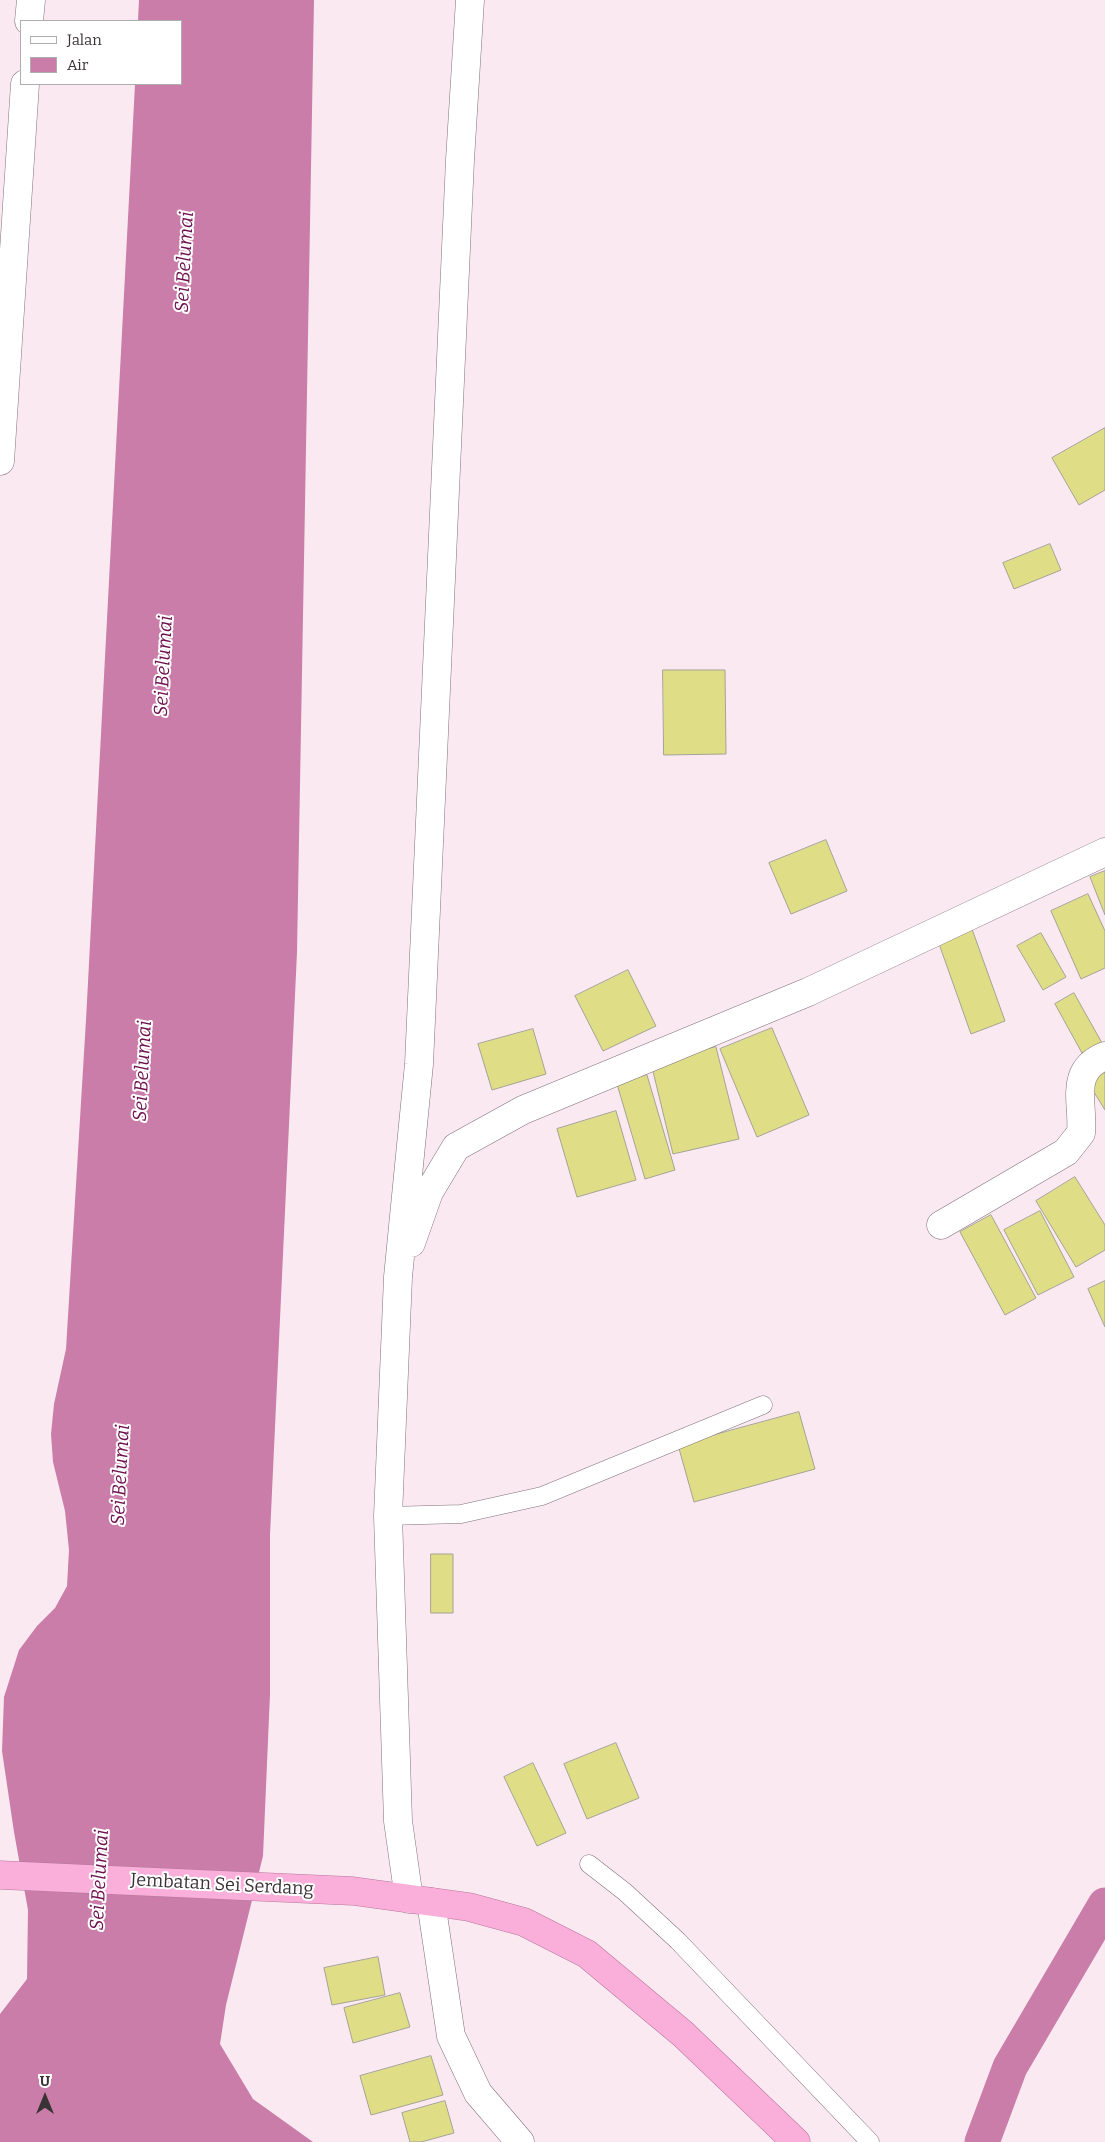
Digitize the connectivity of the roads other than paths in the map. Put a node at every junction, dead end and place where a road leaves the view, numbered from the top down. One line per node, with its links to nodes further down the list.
1 (31, 0): 3 (street)
2 (470, 0): 9 (street)
3 (29, 20)
4 (25, 85): 5 (street)
5 (0, 461)
6 (1105, 852): 9 (street)
7 (1105, 1056): 8 (street)
8 (942, 1225)
9 (398, 1277): 11 (street)
10 (763, 1404): 11 (lane)
11 (388, 1516): 14 (street)
12 (589, 1864): 17 (lane)
13 (0, 1875): 14 (highway, Jembatan Sei Serdang)
14 (420, 1900): 15 (street); 16 (highway, Jembatan Sei Serdang)
15 (520, 2142)
16 (796, 2142)
17 (870, 2142)

